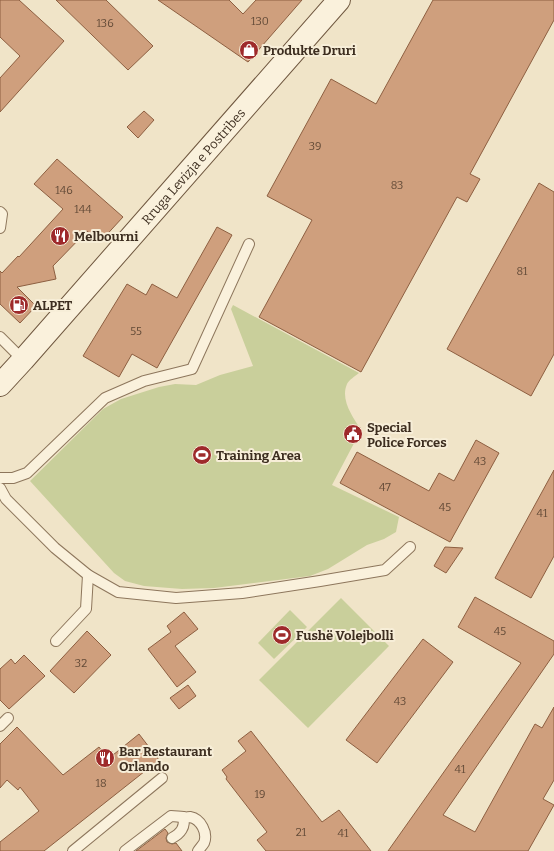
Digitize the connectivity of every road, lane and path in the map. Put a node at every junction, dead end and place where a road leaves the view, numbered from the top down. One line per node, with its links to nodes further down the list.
1 (339, 0): 6 (street, Rruga Levizja e Postribes)
2 (0, 212): 3 (lane)
3 (0, 228)
4 (249, 244): 8 (lane)
5 (0, 337): 6 (lane)
6 (23, 360): 7 (street, Rruga Levizja e Postribes)
7 (0, 385)
8 (0, 478)
9 (0, 488): 11 (lane)
10 (410, 547): 11 (lane)
11 (88, 575): 12 (lane)
12 (56, 641)
13 (8, 718): 14 (lane)
14 (0, 726)
15 (162, 778): 18 (lane)
16 (183, 817): 17 (lane); 19 (lane); 20 (lane)
17 (172, 838)
18 (73, 851)
19 (125, 851)
20 (198, 851)

